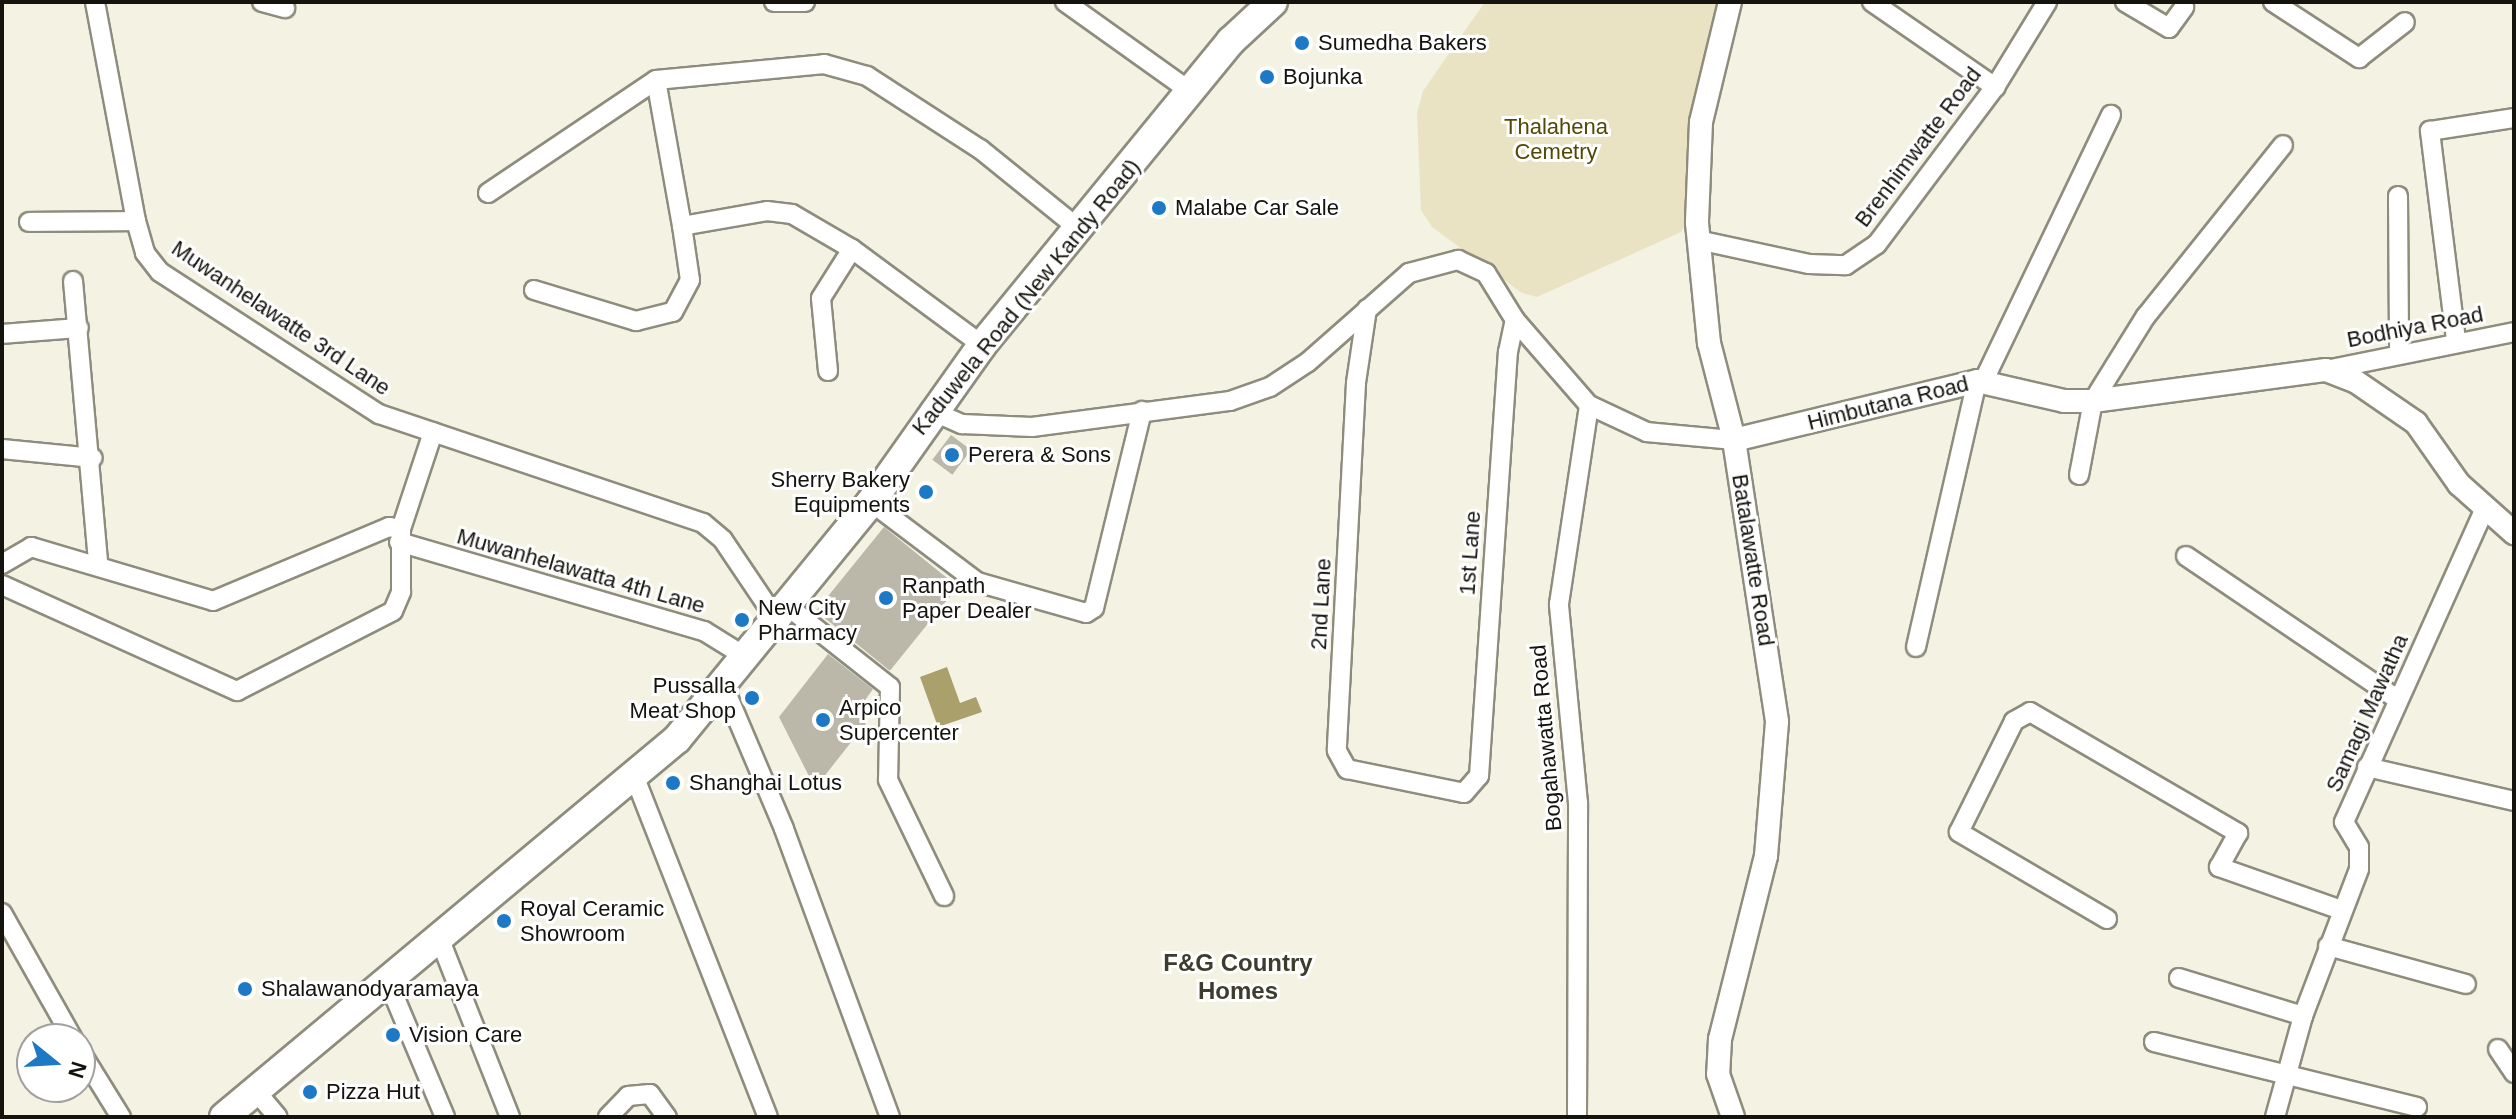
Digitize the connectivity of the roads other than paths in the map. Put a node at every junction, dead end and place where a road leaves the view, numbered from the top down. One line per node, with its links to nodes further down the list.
1 (95, 2): 23 (street, Muwanhelawatte 3rd Lane)
2 (262, 2): 13 (street)
3 (774, 2): 4 (street)
4 (805, 2)
5 (1065, 2): 17 (street)
6 (1273, 2): 17 (main road, Kaduwela Road (New Kandy Road))
7 (1730, 2): 27 (street, Batalawatte Road)
8 (1872, 2): 16 (street)
9 (2047, 2): 16 (street, Brenhimwatte Road)
10 (2125, 2): 12 (street)
11 (2273, 2): 14 (street)
12 (2184, 7)
13 (285, 8)
14 (2405, 22)
15 (656, 80): 21 (street); 25 (street); 26 (street)
16 (1995, 87): 27 (street, Brenhimwatte Road)
17 (1191, 92): 26 (main road, Kaduwela Road (New Kandy Road))
18 (2111, 115): 41 (street)
19 (2514, 118): 36 (street)
20 (2283, 145): 42 (street)
21 (488, 193)
22 (2398, 196): 38 (street)
23 (136, 221): 24 (street); 46 (street, Muwanhelawatte 3rd Lane)
24 (29, 222)
25 (682, 226): 28 (street); 30 (street)
26 (1079, 229): 37 (main road, Kaduwela Road (New Kandy Road))
27 (1698, 240): 47 (street, Batalawatte Road)
28 (852, 249): 37 (street); 40 (street)
29 (73, 281): 33 (street)
30 (534, 290)
31 (1367, 309): 32 (street); 45 (street); 66 (street, 2nd Lane)
32 (1515, 320): 43 (street); 66 (street, 1st Lane)
33 (79, 328): 35 (street); 49 (street)
34 (2514, 332): 36 (street, Bodhiya Road)
35 (2, 334)
36 (2456, 340): 38 (street, Bodhiya Road)
37 (982, 345): 44 (main road, Kaduwela Road (New Kandy Road))
38 (2399, 351): 39 (street, Bodhiya Road)
39 (2326, 370): 42 (street, Himbutana Road); 52 (street)
40 (828, 371)
41 (1980, 380): 42 (street, Himbutana Road); 47 (street, Himbutana Road); 60 (street)
42 (2093, 401): 50 (street)
43 (1589, 405): 47 (street); 95 (street, Bogahawatta Road)
44 (930, 410): 45 (street); 51 (main road, Kaduwela Road (New Kandy Road))
45 (1142, 411): 51 (street)
46 (433, 432): 54 (street); 59 (street, Muwanhelawatte 3rd Lane)
47 (1734, 440): 96 (street, Batalawatte Road)
48 (2, 449): 49 (street)
49 (93, 458): 56 (street)
50 (2079, 475)
51 (871, 502): 59 (main road, Kaduwela Road (New Kandy Road))
52 (2485, 508): 53 (street); 63 (street, Samagi Mawatha)
53 (2514, 533)
54 (400, 535): 56 (street); 58 (street); 61 (street, Muwanhelawatta 4th Lane)
55 (2186, 556): 63 (street)
56 (98, 563): 57 (street)
57 (2, 564)
58 (2, 585)
59 (781, 612): 61 (main road, Kaduwela Road (New Kandy Road)); 68 (street, Muwanhelawatte 3rd Lane)
60 (1916, 647)
61 (746, 657): 62 (main road, Kaduwela Road (New Kandy Road))
62 (723, 685): 65 (main road, Kaduwela Road (New Kandy Road)); 94 (street)
63 (2396, 698): 64 (street, Samagi Mawatha)
64 (2367, 767): 67 (street); 69 (street, Samagi Mawatha)
65 (635, 778): 72 (main road, Kaduwela Road (New Kandy Road)); 93 (street)
66 (1474, 788)
67 (2514, 801)
68 (944, 896)
69 (2341, 910): 71 (street); 73 (street, Samagi Mawatha)
70 (2, 913): 78 (street)
71 (2107, 919)
72 (438, 935): 75 (main road, Kaduwela Road (New Kandy Road)); 90 (street)
73 (2328, 946): 76 (street); 77 (street, Samagi Mawatha)
74 (2179, 978): 77 (street)
75 (387, 979): 84 (main road, Kaduwela Road (New Kandy Road)); 89 (street)
76 (2466, 984)
77 (2303, 1016): 82 (street, Samagi Mawatha)
78 (64, 1023)
79 (2154, 1042): 82 (street)
80 (2498, 1049): 81 (street)
81 (2514, 1073)
82 (2284, 1076): 85 (street); 97 (street, Samagi Mawatha)
83 (96, 1077): 86 (street)
84 (255, 1090): 87 (main road, Kaduwela Road (New Kandy Road)); 88 (street)
85 (2417, 1107)
86 (121, 1117)
87 (224, 1117)
88 (278, 1117)
89 (445, 1117)
90 (510, 1117)
91 (608, 1117): 92 (street)
92 (667, 1117)
93 (768, 1117)
94 (890, 1117)
95 (1577, 1117)
96 (1733, 1117)
97 (2275, 1117)

